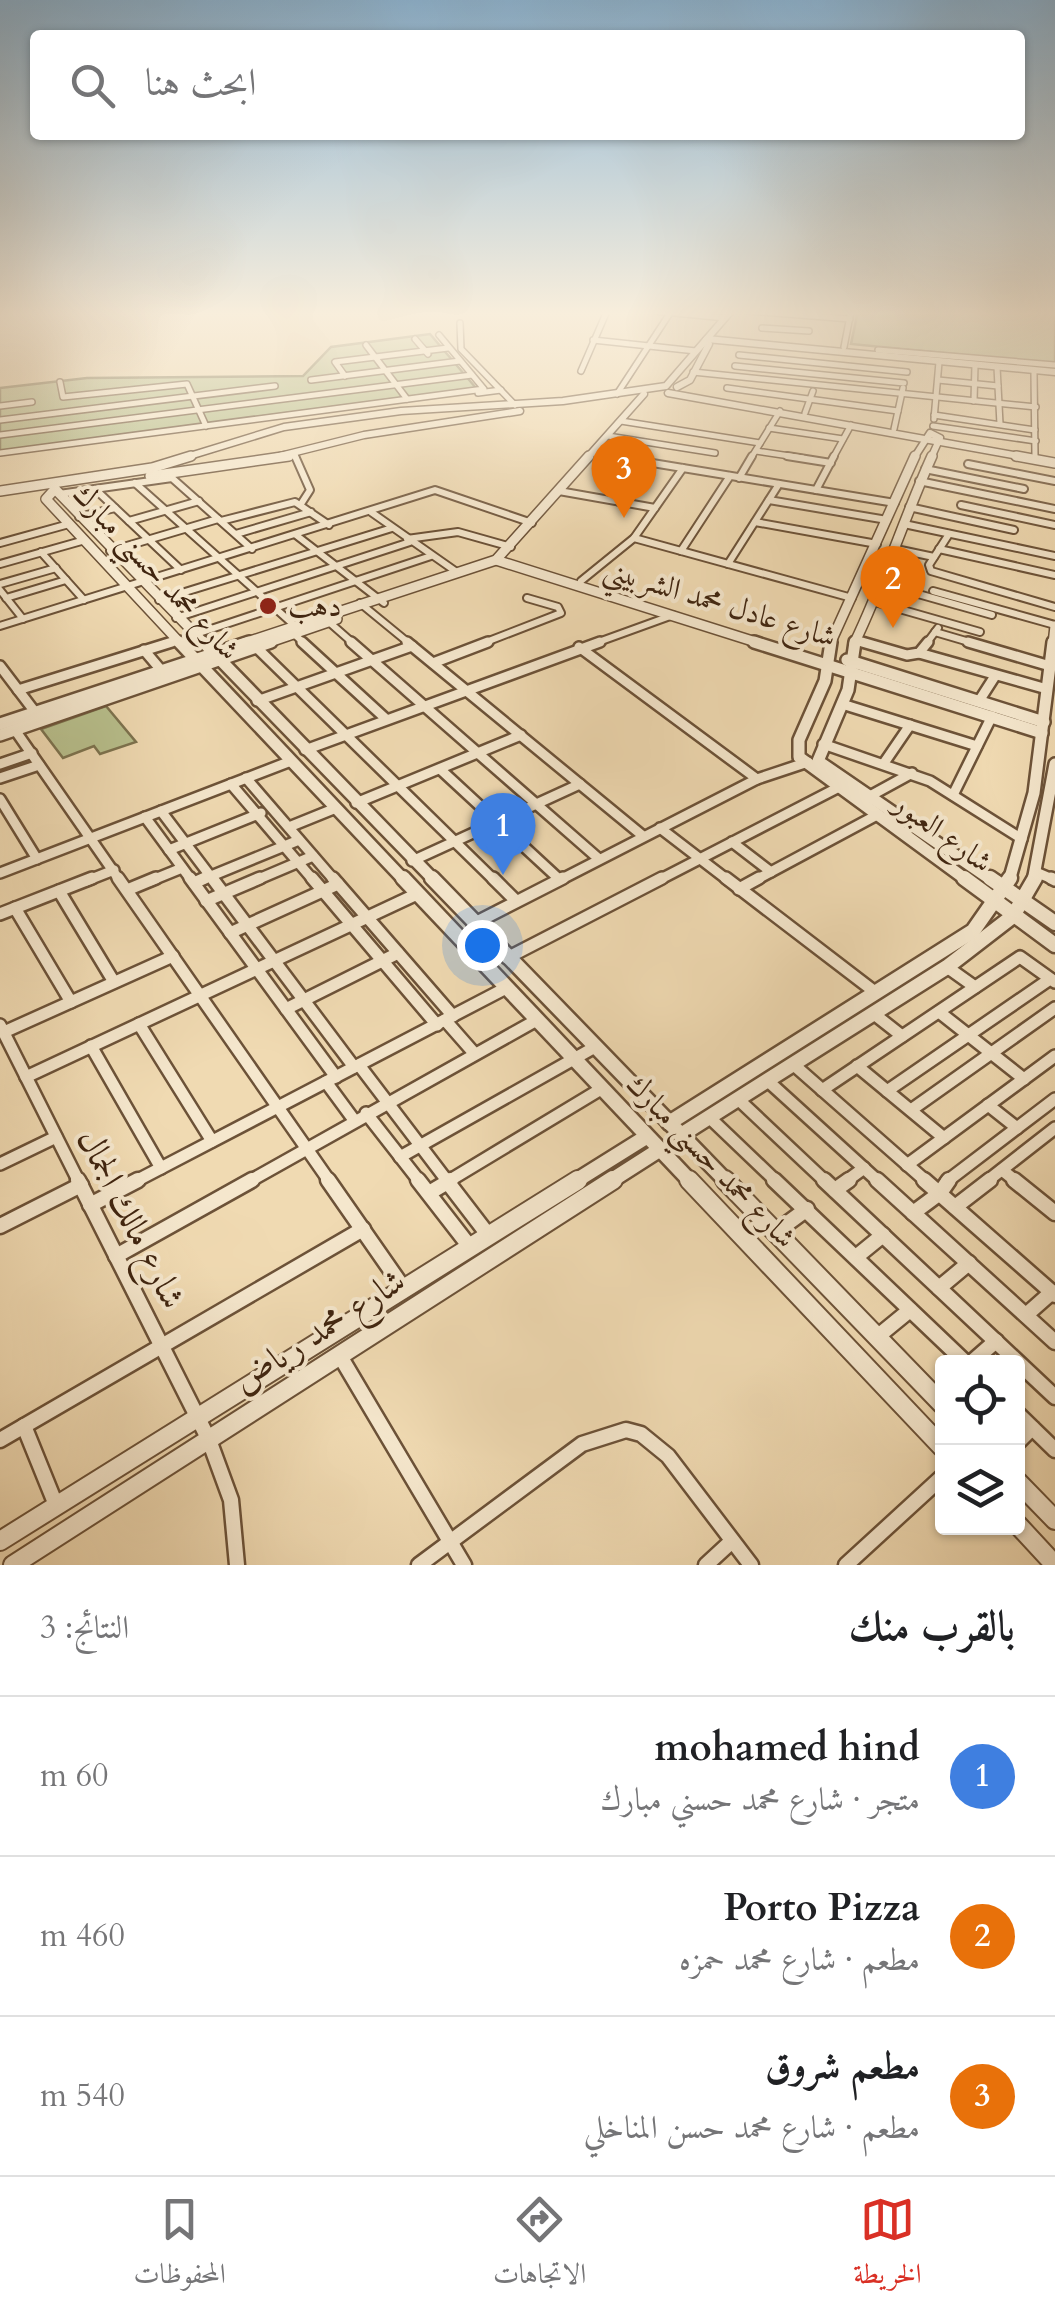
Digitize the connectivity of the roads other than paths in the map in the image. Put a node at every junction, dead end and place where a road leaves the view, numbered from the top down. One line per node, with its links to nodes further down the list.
1 (61, 384): 28 (street)
2 (180, 384): 28 (street)
3 (180, 384): 26 (street)
4 (396, 384): 27 (street); 32 (street)
5 (479, 384): 32 (street)
6 (495, 384): 22 (street)
7 (625, 384): 24 (street)
8 (640, 384): 23 (street)
9 (669, 384): 23 (street)
10 (683, 384): 23 (street)
11 (694, 384): 31 (street)
12 (728, 384): 21 (street)
13 (807, 384): 18 (street)
14 (904, 384): 25 (street)
15 (938, 384): 30 (street)
16 (975, 384): 20 (street); 33 (street)
17 (1032, 384): 39 (street)
18 (816, 385): 25 (street); 29 (street)
19 (275, 386): 26 (street)
20 (998, 386): 35 (street)
21 (727, 388): 29 (street); 31 (street)
22 (501, 390): 36 (street); 57 (street)
23 (649, 391): 24 (street); 38 (street); 41 (street); 48 (street)
24 (617, 394): 38 (street)
25 (902, 394): 30 (street); 42 (street)
26 (194, 396): 40 (street); 43 (street)
27 (302, 396): 40 (street); 44 (street)
28 (64, 397): 43 (street)
29 (811, 397): 42 (street); 45 (street)
30 (936, 397): 33 (street); 46 (street)
31 (724, 398): 45 (street)
32 (407, 399): 44 (street)
33 (974, 401): 35 (street)
34 (32, 402): 37 (street)
35 (999, 404): 39 (street); 50 (street)
36 (515, 405): 38 (street); 89 (street)
37 (0, 406)
38 (542, 406): 71 (street)
39 (1036, 408): 56 (street)
40 (200, 409): 51 (street); 52 (street)
41 (780, 411): 49 (street); 54 (street)
42 (898, 411): 55 (street)
43 (67, 412): 47 (street); 51 (street)
44 (310, 412): 52 (street)
45 (805, 413): 55 (street)
46 (934, 415): 50 (street); 60 (street)
47 (0, 420)
48 (621, 421): 61 (street); 63 (street)
49 (851, 424): 60 (street); 64 (street)
50 (1000, 424): 53 (street)
51 (71, 426): 59 (street)
52 (206, 426): 57 (street)
53 (1012, 426): 56 (street); 62 (street)
54 (770, 428): 64 (street); 66 (street)
55 (894, 429): 60 (street)
56 (1036, 430): 65 (street)
57 (164, 433): 72 (street)
58 (988, 434): 60 (street); 62 (street); 67 (street)
59 (0, 435)
60 (933, 435): 67 (street); 74 (street); 79 (street)
61 (608, 436): 69 (street); 70 (street)
62 (1008, 437): 65 (street)
63 (725, 438): 66 (street); 70 (street)
64 (843, 439): 77 (street)
65 (1036, 441): 73 (street)
66 (760, 443): 68 (street)
67 (981, 447): 73 (street); 75 (street); 78 (street)
68 (756, 451): 77 (street); 84 (street)
69 (592, 454): 76 (street); 93 (street)
70 (714, 454): 81 (street)
71 (295, 455): 89 (street); 102 (street)
72 (0, 456)
73 (1035, 456): 75 (street)
74 (914, 458): 79 (street); 101 (street)
75 (1055, 461)
76 (650, 463): 80 (street); 99 (street)
77 (831, 463): 92 (street)
78 (968, 464): 82 (street); 83 (street)
79 (927, 465): 82 (street); 85 (street)
80 (682, 468): 81 (street); 107 (street)
81 (703, 472): 84 (street)
82 (960, 476): 91 (street)
83 (1030, 476): 86 (street); 91 (street)
84 (734, 477): 88 (street); 141 (street)
85 (919, 482): 94 (street); 104 (street)
86 (1055, 482)
87 (136, 483): 90 (street); 98 (street); 108 (street)
88 (778, 484): 92 (street); 97 (street)
89 (56, 489): 90 (street); 96 (street); 116 (street, شارع محمد حسني مبارك)
90 (95, 489): 105 (street)
91 (1024, 489): 100 (street)
92 (816, 490): 101 (street)
93 (560, 491): 99 (street); 121 (street)
94 (969, 492): 100 (street); 103 (street)
95 (426, 493): 106 (street); 106 (street); 111 (street)
96 (0, 494)
97 (769, 500): 115 (street); 118 (street)
98 (199, 501): 108 (street); 114 (street)
99 (619, 502): 107 (street)
100 (1017, 502): 109 (street)
101 (895, 503): 115 (street)
102 (301, 504): 110 (street); 114 (street)
103 (961, 505): 112 (street); 113 (street)
104 (908, 507): 112 (street); 119 (street)
105 (115, 508): 116 (street); 117 (street)
106 (478, 508): 121 (street)
107 (654, 508): 129 (street)
108 (166, 510): 117 (street); 123 (street)
109 (1055, 510)
110 (311, 512): 120 (street); 126 (street)
111 (371, 512): 120 (street); 124 (street)
112 (954, 517): 125 (street)
113 (1020, 518): 122 (street); 125 (street)
114 (220, 520): 123 (street); 126 (street)
115 (888, 520): 134 (street)
116 (73, 521): 130 (street, شارع محمد حسني مبارك); 133 (street); 139 (street, شارع محمد حسني مبارك)
117 (129, 521): 131 (street)
118 (755, 522): 134 (street); 150 (street)
119 (904, 524): 127 (street); 138 (street)
120 (329, 525): 128 (street)
121 (530, 525): 135 (street)
122 (1055, 525)
123 (186, 528): 131 (street); 147 (street)
124 (392, 528): 132 (street); 140 (street)
125 (1014, 530): 136 (street)
126 (236, 534): 137 (street)
127 (949, 534): 136 (street); 143 (street)
128 (296, 535): 137 (street); 140 (street)
129 (634, 538): 141 (street); 160 (street)
130 (85, 540): 142 (street); 164 (street, شارع محمد حسني مبارك)
131 (148, 540): 139 (street); 154 (street)
132 (408, 541): 135 (street); 144 (street); 152 (street)
133 (0, 543)
134 (877, 544): 148 (street)
135 (511, 546): 146 (street)
136 (1006, 546): 145 (street)
137 (252, 549): 147 (street)
138 (896, 549): 143 (street); 151 (street)
139 (110, 550): 162 (street, شارع محمد حسني مبارك)
140 (317, 551): 152 (street); 156 (street)
141 (681, 551): 150 (street)
142 (41, 552): 149 (street); 153 (street)
143 (936, 553): 157 (street); 158 (street)
144 (431, 556): 155 (street); 161 (street)
145 (1055, 556)
146 (499, 557): 155 (street); 160 (street, شارع عادل محمد الشربيني); 167 (street, شارع عادل محمد الشربيني)
147 (220, 558): 154 (street); 156 (street)
148 (868, 563): 151 (street); 170 (street)
149 (0, 564)
150 (728, 564): 170 (street)
151 (892, 564): 163 (street)
152 (336, 566): 161 (street); 166 (street)
153 (56, 568): 159 (street); 165 (street)
154 (181, 570): 162 (street)
155 (458, 573): 173 (street)
156 (238, 575): 166 (street); 172 (street)
157 (1055, 575)
158 (946, 576): 168 (street); 176 (street)
159 (66, 580): 165 (street); 171 (street)
160 (582, 580): 167 (street, شارع عادل محمد الشربيني)
161 (357, 581): 173 (street); 177 (street)
162 (142, 582): 164 (street); 172 (street, شارع محمد حسني مبارك)
163 (883, 584): 168 (street); 174 (street)
164 (126, 587): 171 (street); 190 (street, شارع محمد حسني مبارك)
165 (2, 591): 181 (street)
166 (256, 592): 177 (street); 180 (street)
167 (614, 593): 179 (street, شارع عادل محمد الشربيني); 199 (street, شارع عادل محمد الشربيني)
168 (930, 594): 178 (street)
169 (527, 598): 202 (street)
170 (852, 598): 199 (street)
171 (84, 600): 181 (street)
172 (159, 600): 180 (street, شارع محمد حسني مبارك)
173 (380, 600): 175 (street)
174 (874, 602): 183 (street); 191 (street)
175 (364, 606): 182 (street); 186 (street); 193 (street)
176 (1055, 607)
177 (275, 608): 186 (street); 189 (street)
178 (994, 612): 185 (street); 188 (street)
179 (673, 615): 195 (street); 199 (street, شارع عادل محمد الشربيني)
180 (176, 618): 189 (street, شارع محمد حسني مبارك)
181 (23, 619): 184 (street)
182 (329, 622): 186 (street); 201 (street)
183 (943, 622): 187 (street); 188 (street)
184 (0, 626)
185 (1055, 626): 198 (street)
186 (294, 630): 194 (street); 200 (street); 206 (street)
187 (935, 632): 192 (street); 197 (street)
188 (980, 632): 192 (street)
189 (193, 635): 200 (street, شارع محمد حسني مبارك)
190 (177, 640): 196 (street); 200 (street, شارع محمد حسني مبارك)
191 (856, 640): 197 (street); 203 (street)
192 (972, 643): 198 (street)
193 (412, 646): 201 (street); 202 (street)
194 (256, 647): 200 (street); 208 (street)
195 (579, 647): 209 (street); 242 (street)
196 (144, 650): 205 (street); 210 (street)
197 (919, 654): 207 (street)
198 (1053, 654): 211 (street)
199 (827, 658): 203 (street, شارع عادل محمد الشربيني); 234 (street)
200 (206, 660): 205 (street); 212 (street, شارع محمد حسني مبارك); 222 (street); 231 (street, شارع محمد حسني مبارك)
201 (372, 660): 206 (street); 215 (street)
202 (433, 663): 209 (street)
203 (850, 665): 213 (street, شارع عادل محمد الشربيني); 214 (street); 217 (street, شارع عادل محمد الشربيني)
204 (0, 666): 210 (street)
205 (161, 670): 216 (street)
206 (336, 673): 208 (street); 218 (street)
207 (995, 676): 211 (street); 213 (street)
208 (297, 687): 212 (street); 224 (street)
209 (464, 689): 215 (street); 225 (street)
210 (18, 690): 216 (street)
211 (1047, 690): 221 (street)
212 (257, 701): 228 (street, شارع محمد حسني مبارك)
213 (979, 702): 221 (street, شارع عادل محمد الشربيني)
214 (842, 704): 220 (street); 226 (street)
215 (423, 705): 218 (street); 230 (street)
216 (36, 712): 219 (street)
217 (992, 716): 221 (street, شارع عادل محمد الشربيني); 227 (street)
218 (386, 719): 224 (street)
219 (0, 724)
220 (910, 725): 227 (street); 233 (street)
221 (1043, 727): 266 (street)
222 (15, 730): 223 (street); 229 (street)
223 (0, 735)
224 (346, 735): 228 (street); 246 (street)
225 (520, 736): 230 (street); 244 (street)
226 (824, 744): 232 (street); 233 (street)
227 (976, 746): 248 (street)
228 (305, 750): 247 (street, شارع محمد حسني مبارك)
229 (32, 753): 235 (street); 236 (street)
230 (478, 753): 238 (street); 253 (street)
231 (291, 760): 241 (street); 249 (street, شارع محمد حسني مبارك)
232 (818, 760): 234 (street); 245 (street, شارع العبور)
233 (884, 762): 239 (street)
234 (801, 763): 242 (street); 245 (street, شارع العبور)
235 (0, 764)
236 (39, 764): 240 (street); 264 (street)
237 (1055, 764): 282 (street)
238 (440, 769): 246 (street); 260 (street)
239 (912, 773): 248 (street); 250 (street)
240 (0, 778)
241 (246, 778): 243 (street); 255 (street)
242 (756, 779): 262 (street)
243 (230, 784): 256 (street); 257 (street)
244 (580, 784): 253 (street); 263 (street)
245 (843, 785): 250 (street, شارع العبور); 258 (street, شارع العبور); 268 (street)
246 (398, 786): 252 (street); 267 (street)
247 (342, 788): 249 (street); 252 (street, شارع محمد حسني مبارك)
248 (953, 795): 266 (street)
249 (324, 796): 254 (street, شارع محمد حسني مبارك)
250 (870, 796): 289 (street, شارع العبور)
251 (0, 800): 273 (street)
252 (356, 803): 276 (street, شارع محمد حسني مبارك)
253 (536, 804): 260 (street); 275 (street)
254 (336, 808): 261 (street); 294 (street, شارع محمد حسني مبارك)
255 (272, 809): 257 (street); 261 (street)
256 (161, 810): 259 (street); 269 (street)
257 (257, 815): 269 (street); 270 (street)
258 (877, 815): 280 (street); 298 (street, شارع العبور)
259 (145, 817): 264 (street); 271 (street)
260 (498, 822): 267 (street); 284 (street)
261 (288, 827): 265 (street)
262 (660, 828): 263 (street); 274 (street)
263 (644, 836): 275 (street)
264 (91, 838): 273 (street); 279 (street)
265 (299, 840): 270 (street); 272 (street)
266 (1022, 840): 289 (street)
267 (455, 842): 276 (street); 296 (street)
268 (732, 842): 274 (street); 280 (street)
269 (186, 843): 271 (street); 283 (street)
270 (284, 846): 277 (street); 283 (street)
271 (169, 850): 278 (street)
272 (313, 856): 277 (street); 287 (street)
273 (37, 858): 281 (street)
274 (700, 858): 288 (street); 311 (street)
275 (598, 859): 284 (street)
276 (412, 861): 304 (street, شارع محمد حسني مبارك)
277 (298, 862): 292 (street); 293 (street)
278 (182, 868): 286 (street); 290 (street)
279 (114, 870): 290 (street); 291 (street)
280 (772, 872): 288 (street)
281 (0, 873)
282 (1038, 873): 285 (street); 297 (street)
283 (210, 876): 286 (street); 293 (street)
284 (559, 879): 296 (street)
285 (1055, 880)
286 (194, 884): 295 (street)
287 (338, 884): 292 (street); 302 (street)
288 (740, 889): 320 (street)
289 (1006, 889): 297 (street, شارع العبور); 298 (street)
290 (128, 890): 310 (street)
291 (58, 891): 299 (street); 317 (street)
292 (322, 891): 303 (street); 306 (street)
293 (224, 894): 295 (street); 306 (street)
294 (417, 894): 302 (street); 318 (street, شارع محمد حسني مبارك)
295 (206, 901): 307 (street)
296 (516, 902): 304 (street)
297 (1024, 902): 301 (street); 305 (street, شارع العبور)
298 (996, 903): 301 (street, شارع العبور); 320 (street)
299 (16, 908): 300 (street); 323 (street)
300 (0, 914)
301 (1013, 916): 308 (street, شارع العبور); 314 (street)
302 (367, 917): 303 (street); 309 (street)
303 (351, 924): 312 (street); 313 (street)
304 (473, 924): 311 (street, شارع محمد حسني مبارك)
305 (1055, 924)
306 (247, 925): 307 (street); 312 (street)
307 (230, 933): 315 (street)
308 (1055, 946)
309 (398, 953): 313 (street); 328 (street)
310 (173, 956): 317 (street); 321 (street)
311 (507, 958): 335 (street, شارع محمد حسني مبارك)
312 (274, 960): 315 (street); 322 (street)
313 (382, 961): 322 (street); 328 (street)
314 (947, 967): 319 (street); 327 (street)
315 (256, 969): 321 (street); 324 (street)
316 (1053, 980): 319 (street); 332 (street)
317 (114, 982): 323 (street)
318 (506, 988): 328 (street); 329 (street, شارع محمد حسني مبارك)
319 (975, 988): 326 (street)
320 (875, 992): 356 (street)
321 (200, 995): 330 (street); 354 (street)
322 (304, 1000): 324 (street); 340 (street)
323 (71, 1002): 331 (street)
324 (286, 1008): 345 (street)
325 (1055, 1008): 337 (street)
326 (938, 1012): 332 (street); 333 (street)
327 (874, 1014): 333 (street); 341 (street)
328 (445, 1020): 336 (street); 340 (street)
329 (535, 1021): 336 (street); 339 (street, شارع محمد حسني مبارك)
330 (138, 1024): 334 (street); 364 (street)
331 (2, 1028): 343 (street, شارع مالك الجمال)
332 (968, 1035): 337 (street); 349 (street)
333 (902, 1036): 342 (street)
334 (92, 1046): 343 (street); 371 (street)
335 (594, 1046): 339 (street); 358 (street, شارع محمد حسني مبارك)
336 (474, 1053): 351 (street)
337 (992, 1053): 344 (street); 355 (street)
338 (1055, 1056): 344 (street)
339 (572, 1059): 347 (street, شارع محمد حسني مبارك); 366 (street)
340 (357, 1066): 345 (street); 351 (street)
341 (794, 1066): 346 (street); 348 (street)
342 (857, 1066): 348 (street); 349 (street)
343 (26, 1076): 361 (street, شارع مالك الجمال)
344 (1024, 1078): 353 (street)
345 (331, 1080): 354 (street); 357 (street)
346 (769, 1082): 352 (street); 372 (street)
347 (602, 1090): 365 (street, شارع محمد حسني مبارك); 374 (street)
348 (822, 1090): 370 (street)
349 (887, 1091): 355 (street)
350 (1055, 1099): 359 (street)
351 (386, 1101): 357 (street); 366 (street)
352 (740, 1101): 356 (street); 376 (street)
353 (988, 1105): 359 (street); 363 (street)
354 (278, 1107): 364 (street); 367 (street)
355 (911, 1110): 363 (street)
356 (706, 1112): 358 (street); 360 (street); 381 (street)
357 (360, 1116): 367 (street); 368 (street)
358 (669, 1123): 360 (street, شارع محمد حسني مبارك)
359 (1017, 1128): 378 (street)
360 (681, 1135): 386 (street, شارع محمد حسني مبارك)
361 (56, 1136): 369 (street); 375 (street, شارع مالك الجمال)
362 (1052, 1136): 373 (street)
363 (944, 1138): 370 (street)
364 (212, 1142): 371 (street)
365 (653, 1143): 388 (street, شارع محمد رياض); 404 (street, شارع محمد رياض); 414 (street, شارع محمد حسني مبارك)
366 (420, 1146): 368 (street); 374 (street)
367 (306, 1148): 385 (street); 390 (street)
368 (400, 1156): 377 (street)
369 (0, 1164)
370 (907, 1164): 378 (street)
371 (162, 1168): 379 (street)
372 (864, 1168): 376 (street); 382 (street)
373 (1002, 1170): 380 (street); 383 (street)
374 (448, 1182): 377 (street); 388 (street)
375 (81, 1185): 379 (street, شارع مالك الجمال); 384 (street)
376 (835, 1190): 387 (street)
377 (429, 1193): 389 (street)
378 (940, 1193): 380 (street); 382 (street)
379 (90, 1204): 390 (street, شارع مالك الجمال)
380 (955, 1207): 395 (street)
381 (807, 1209): 386 (street); 391 (street)
382 (913, 1213): 392 (street)
383 (1055, 1213)
384 (0, 1226)
385 (362, 1230): 394 (street); 401 (street)
386 (775, 1232): 398 (street, شارع محمد حسني مبارك)
387 (884, 1235): 391 (street); 393 (street)
388 (489, 1236): 389 (street, شارع محمد رياض)
389 (470, 1247): 394 (street, شارع محمد رياض)
390 (116, 1256): 401 (street, شارع مالك الجمال)
391 (856, 1257): 396 (street)
392 (969, 1264): 393 (street); 397 (street)
393 (939, 1288): 399 (street)
394 (404, 1289): 407 (street, شارع محمد رياض)
395 (1054, 1293): 397 (street)
396 (910, 1310): 398 (street); 402 (street)
397 (1026, 1315): 400 (street)
398 (877, 1337): 405 (street, شارع محمد حسني مبارك)
399 (996, 1341): 403 (street); 406 (street)
400 (1055, 1342)
401 (162, 1346): 407 (street, شارع مالك الجمال); 409 (street)
402 (957, 1355)
403 (980, 1355)
404 (340, 1356): 413 (street, شارع محمد رياض); 423 (street)
405 (935, 1397)
406 (1055, 1397)
407 (198, 1417): 413 (street, شارع مالك الجمال); 418 (street, شارع محمد رياض)
408 (1025, 1421): 410 (street)
409 (24, 1426): 412 (street); 418 (street)
410 (1032, 1428): 411 (street); 415 (street)
411 (1025, 1435)
412 (0, 1439)
413 (208, 1440): 424 (street, شارع محمد رياض); 425 (street, شارع مالك الجمال)
414 (941, 1445)
415 (1055, 1450)
416 (935, 1483): 430 (street)
417 (1025, 1489): 419 (street)
418 (56, 1506): 421 (street, شارع محمد رياض)
419 (1055, 1520)
420 (1025, 1533): 431 (street)
421 (0, 1540)
422 (732, 1540): 423 (street); 428 (street); 429 (street)
423 (450, 1542): 426 (street); 427 (street)
424 (12, 1565)
425 (236, 1565)
426 (419, 1565)
427 (464, 1565)
428 (706, 1565)
429 (751, 1565)
430 (846, 1565)
431 (1055, 1565)

